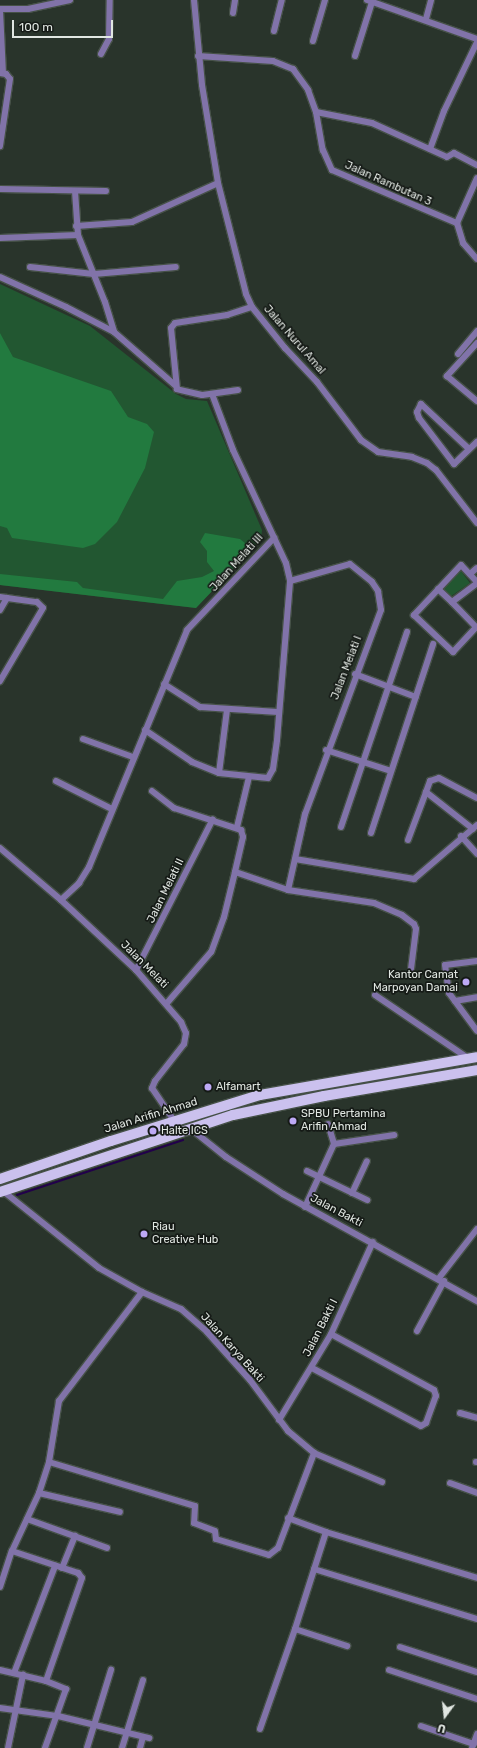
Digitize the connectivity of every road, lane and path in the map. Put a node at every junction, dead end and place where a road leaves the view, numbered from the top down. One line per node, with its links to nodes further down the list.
1 (70, 0): 9 (street)
2 (110, 0): 16 (street)
3 (194, 0): 17 (street, Jalan Nurul Amal)
4 (235, 0): 10 (street)
5 (282, 0): 12 (street)
6 (325, 0): 14 (street)
7 (431, 0): 11 (street)
8 (370, 1): 11 (street); 18 (street)
9 (0, 9): 19 (street)
10 (233, 13)
11 (426, 19): 13 (street)
12 (274, 31)
13 (477, 39)
14 (313, 41)
15 (477, 42): 22 (street)
16 (101, 54)
17 (198, 56): 20 (street, Jalan Rambutan 3); 25 (street, Jalan Nurul Amal)
18 (355, 56)
19 (2, 74): 21 (street)
20 (316, 112): 22 (street); 29 (street, Jalan Rambutan 3)
21 (0, 146)
22 (430, 149): 23 (street)
23 (477, 165)
24 (477, 178): 29 (street)
25 (218, 183): 30 (street); 38 (street, Jalan Nurul Amal)
26 (0, 189): 28 (street)
27 (106, 190): 28 (street)
28 (75, 191): 30 (street)
29 (456, 223): 33 (street)
30 (76, 226): 31 (street)
31 (78, 234): 32 (street); 36 (street)
32 (0, 238)
33 (477, 259)
34 (30, 267): 36 (street)
35 (176, 267): 36 (street)
36 (94, 274): 40 (street)
37 (0, 277): 40 (street)
38 (252, 307): 44 (street); 50 (street, Jalan Nurul Amal)
39 (477, 331): 43 (street)
40 (114, 332): 44 (street)
41 (477, 343): 42 (street)
42 (474, 350): 47 (street)
43 (458, 354)
44 (175, 385): 46 (street)
45 (238, 390): 46 (street)
46 (212, 394): 51 (street, Jalan Melati III)
47 (477, 401)
48 (477, 442): 49 (street)
49 (470, 449): 49 (street)
50 (477, 523)
51 (274, 538): 54 (street); 65 (street, Jalan Melati III)
52 (477, 568): 53 (street)
53 (470, 574): 55 (street); 56 (street)
54 (290, 581): 63 (street, Jalan Melati I); 69 (street)
55 (477, 583): 59 (street)
56 (438, 589): 59 (street); 59 (street)
57 (0, 597): 58 (street)
58 (7, 598): 60 (street); 64 (street)
59 (452, 602)
60 (0, 610)
61 (407, 632): 66 (street)
62 (433, 644): 67 (street)
63 (355, 674): 66 (street); 72 (street, Jalan Melati I)
64 (0, 681)
65 (164, 684): 68 (street); 70 (street, Jalan Melati III)
66 (387, 687): 67 (street); 74 (street)
67 (416, 697): 75 (street)
68 (226, 710): 69 (street); 76 (street)
69 (278, 712): 77 (street)
70 (145, 730): 73 (street, Jalan Melati III); 76 (street)
71 (83, 739): 73 (street)
72 (326, 750): 74 (street); 92 (street, Jalan Melati I)
73 (133, 757): 82 (street, Jalan Melati III)
74 (362, 762): 75 (street); 85 (street)
75 (391, 771): 87 (street)
76 (219, 773): 77 (street)
77 (249, 777): 84 (street)
78 (56, 782): 82 (street)
79 (152, 791): 83 (street)
80 (426, 792): 81 (street); 86 (street); 89 (street)
81 (477, 798)
82 (112, 809): 95 (street, Jalan Melati III)
83 (213, 819): 84 (street); 98 (street, Jalan Melati II)
84 (237, 827): 93 (street)
85 (341, 827)
86 (475, 827): 88 (street)
87 (371, 832)
88 (461, 836): 91 (street); 92 (street)
89 (408, 840)
90 (0, 848): 95 (street, Jalan Melati)
91 (477, 854)
92 (295, 859): 94 (street, Jalan Melati I)
93 (235, 872): 94 (street); 102 (street)
94 (288, 890): 97 (street)
95 (61, 900): 98 (street, Jalan Melati)
96 (477, 961): 101 (street)
97 (411, 969)
98 (136, 970): 102 (street, Jalan Melati)
99 (376, 995): 104 (street)
100 (477, 997): 101 (street)
101 (456, 1001): 103 (street)
102 (167, 1003): 108 (street, Jalan Melati)
103 (477, 1031)
104 (473, 1058): 105 (main road, Jalan Arifin Ahmad)
105 (394, 1071): 107 (main road); 108 (main road, Jalan Arifin Ahmad)
106 (476, 1073): 107 (main road)
107 (397, 1083): 110 (main road)
108 (174, 1121): 116 (main road, Jalan Arifin Ahmad)
109 (328, 1124): 112 (street)
110 (191, 1129): 117 (main road); 120 (street, Jalan Bakti)
111 (394, 1135): 112 (street)
112 (334, 1144): 115 (street)
113 (367, 1161): 118 (street)
114 (307, 1171): 115 (street)
115 (320, 1177): 118 (street); 120 (street)
116 (0, 1179)
117 (1, 1191): 124 (street, Jalan Karya Bakti)
118 (352, 1193): 119 (street)
119 (367, 1200)
120 (305, 1207): 122 (street, Jalan Bakti)
121 (477, 1229): 123 (street)
122 (373, 1242): 123 (street, Jalan Bakti); 127 (street, Jalan Bakti I)
123 (441, 1279): 125 (street, Jalan Bakti); 126 (street)
124 (142, 1292): 131 (street, Jalan Karya Bakti); 133 (street)
125 (477, 1301)
126 (417, 1331)
127 (331, 1334): 128 (street, Jalan Bakti I); 128 (street)
128 (312, 1368): 131 (street, Jalan Bakti I)
129 (460, 1413): 130 (street)
130 (477, 1418)
131 (279, 1420): 132 (street, Jalan Karya Bakti)
132 (314, 1454): 134 (street, Jalan Karya Bakti); 139 (street)
133 (49, 1462): 136 (street); 139 (street)
134 (382, 1482)
135 (450, 1483): 137 (street)
136 (39, 1493): 138 (street); 140 (street)
137 (477, 1493)
138 (120, 1512)
139 (288, 1518): 141 (street)
140 (27, 1519): 142 (street); 144 (street)
141 (326, 1532): 146 (street); 147 (street)
142 (75, 1535): 143 (street); 145 (street)
143 (107, 1548)
144 (12, 1551): 145 (street); 148 (street)
145 (58, 1567): 157 (street); 159 (street)
146 (314, 1569): 149 (street); 150 (street)
147 (477, 1578)
148 (0, 1586)
149 (477, 1619)
150 (295, 1629): 151 (street); 167 (street)
151 (348, 1646)
152 (400, 1647): 156 (street)
153 (0, 1670): 157 (street)
154 (111, 1670): 165 (street)
155 (389, 1670): 161 (street)
156 (477, 1672)
157 (14, 1673): 158 (street)
158 (23, 1675): 159 (street); 163 (street)
159 (46, 1680): 164 (street)
160 (143, 1680): 168 (street)
161 (477, 1699)
162 (0, 1708): 163 (street)
163 (16, 1710): 164 (street); 171 (street)
164 (58, 1716): 165 (street); 172 (street)
165 (95, 1725): 168 (street); 173 (street)
166 (421, 1726): 170 (street)
167 (260, 1729)
168 (127, 1733): 174 (street); 175 (street)
169 (477, 1734): 170 (street)
170 (473, 1746)
171 (8, 1748)
172 (45, 1748)
173 (87, 1748)
174 (122, 1748)
175 (140, 1748)

